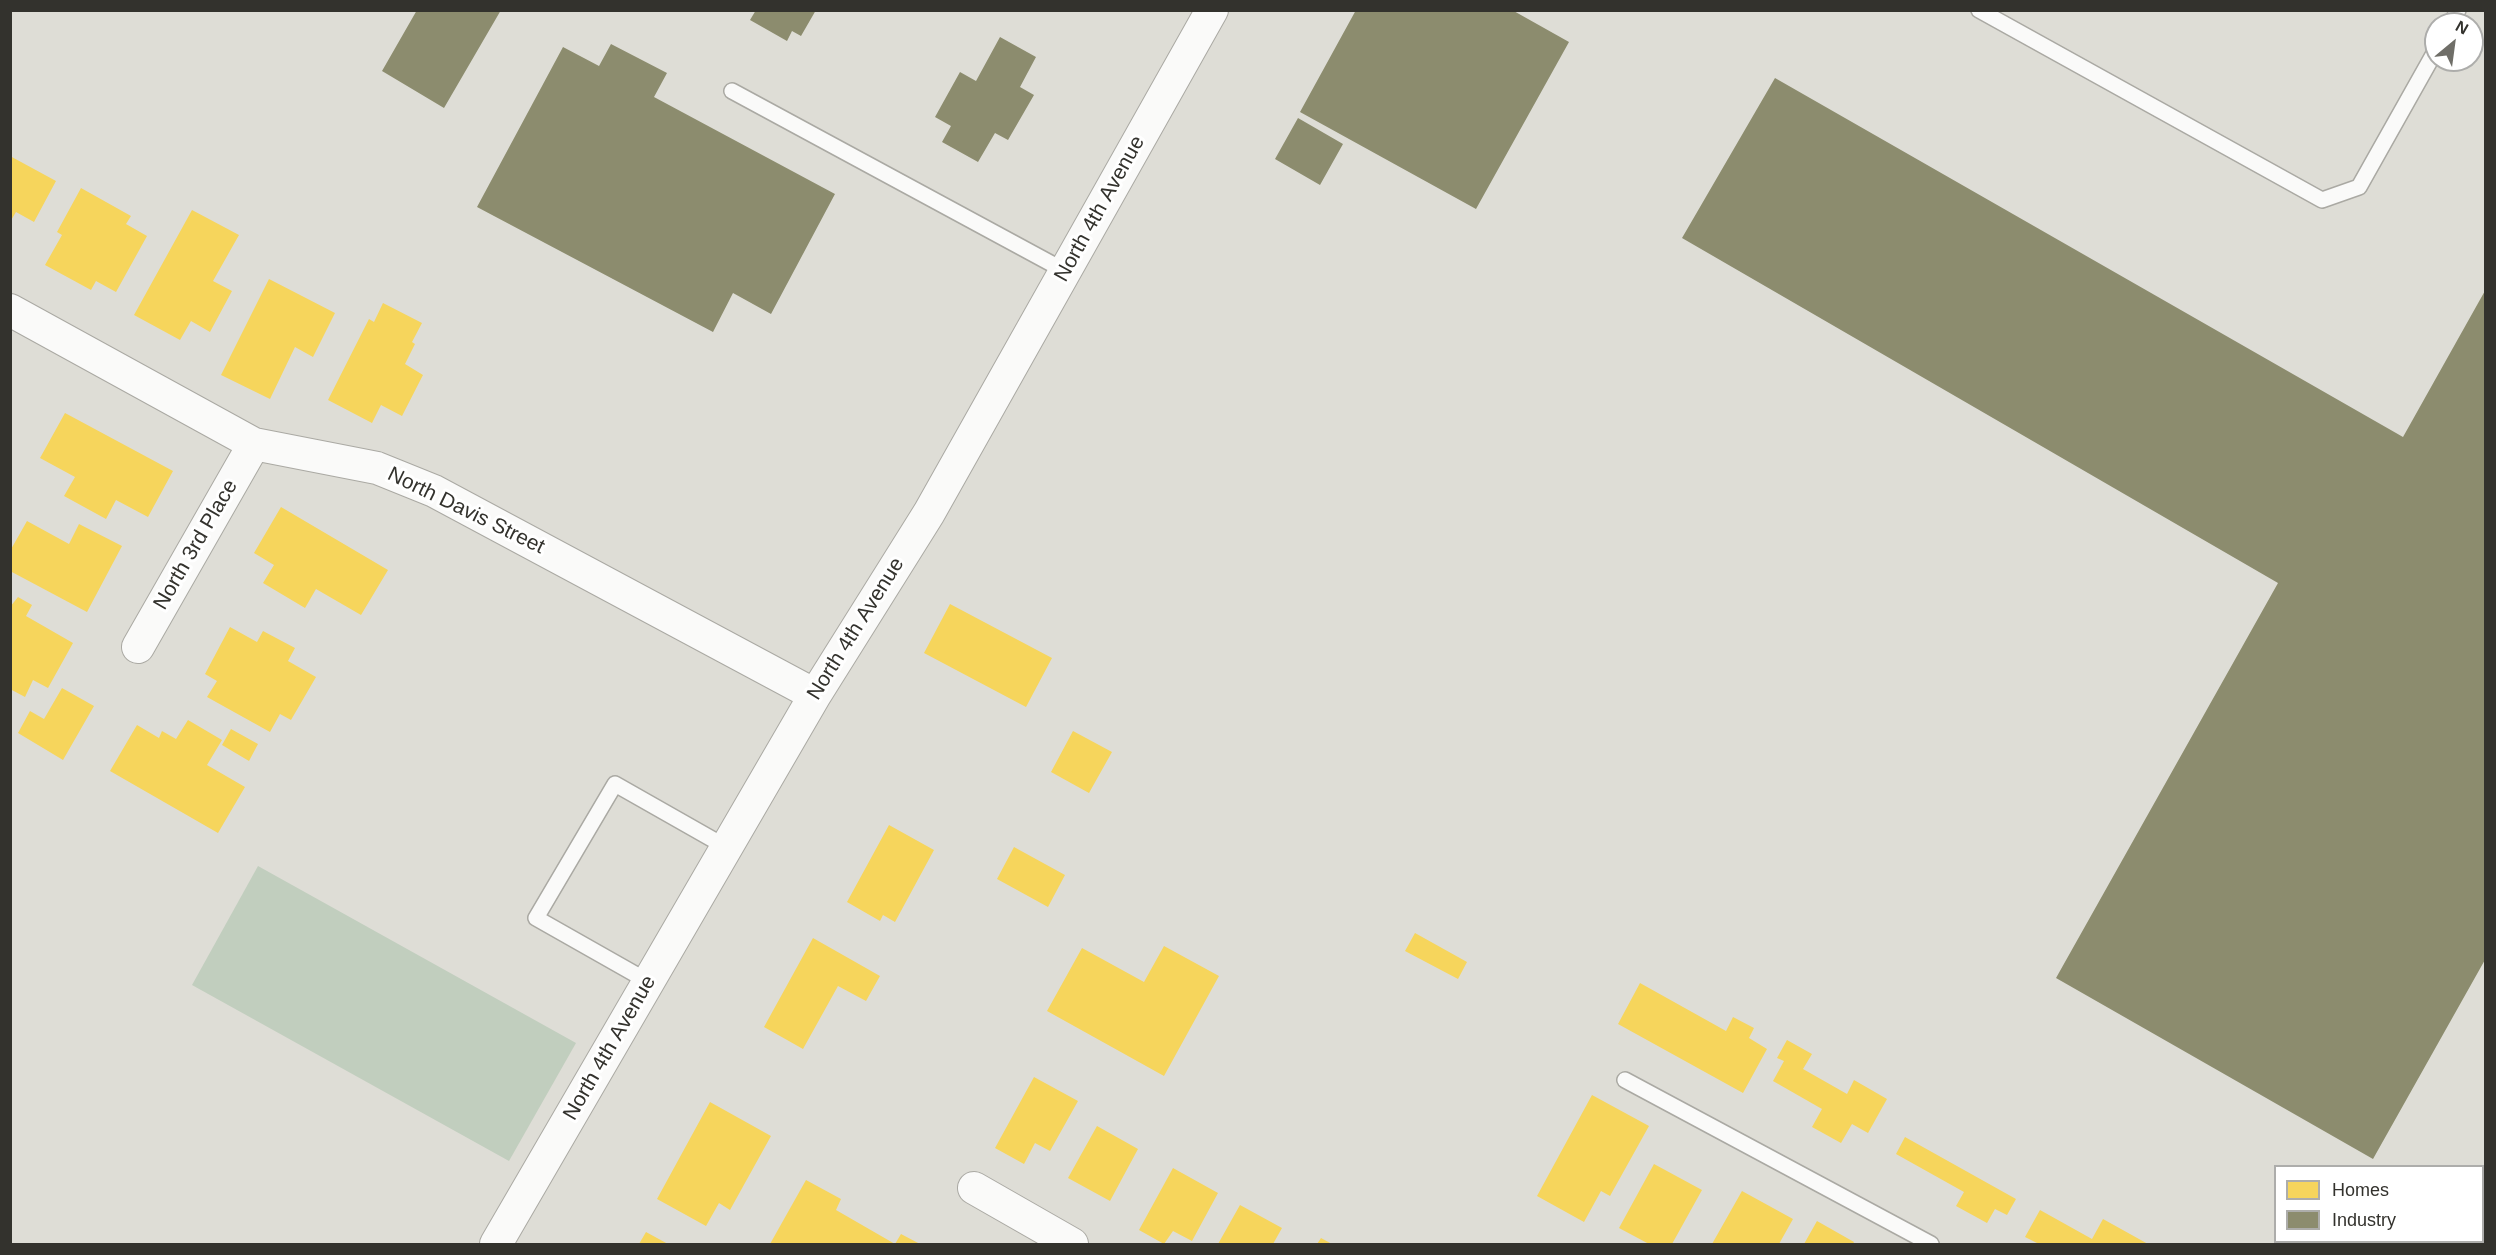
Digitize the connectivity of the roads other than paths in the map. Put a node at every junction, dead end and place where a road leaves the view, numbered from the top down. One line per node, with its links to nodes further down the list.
1 (1212, 10): 5 (street, North 4th Avenue)
2 (1979, 10): 3 (lane)
3 (2424, 72)
4 (732, 91): 5 (lane)
5 (1065, 271): 9 (street, North 4th Avenue)
6 (10, 309): 7 (street, North Davis Street)
7 (255, 444): 8 (street, North 3rd Place); 9 (street, North Davis Street)
8 (138, 647)
9 (814, 695): 10 (street, North 4th Avenue)
10 (726, 848): 11 (street, North 4th Avenue); 11 (lane)
11 (649, 982): 14 (street, North 4th Avenue)
12 (1625, 1080): 16 (lane)
13 (974, 1188): 15 (street)
14 (496, 1245)
15 (1072, 1245)
16 (1931, 1245)

